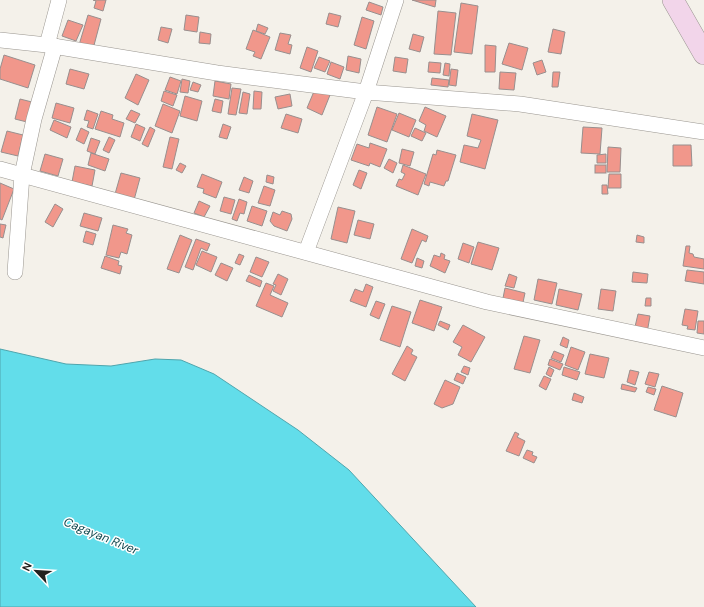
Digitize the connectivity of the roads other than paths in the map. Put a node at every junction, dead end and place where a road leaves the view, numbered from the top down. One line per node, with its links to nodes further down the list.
1 (59, 0): 5 (street)
2 (396, 0): 7 (street)
3 (673, 0): 6 (street)
4 (0, 40): 5 (street)
5 (51, 45): 7 (street); 10 (street)
6 (704, 54)
7 (366, 92): 8 (street); 11 (street)
8 (704, 132)
9 (0, 169): 10 (street)
10 (22, 175): 11 (street); 12 (street)
11 (306, 252): 13 (street)
12 (14, 272)
13 (704, 348)

